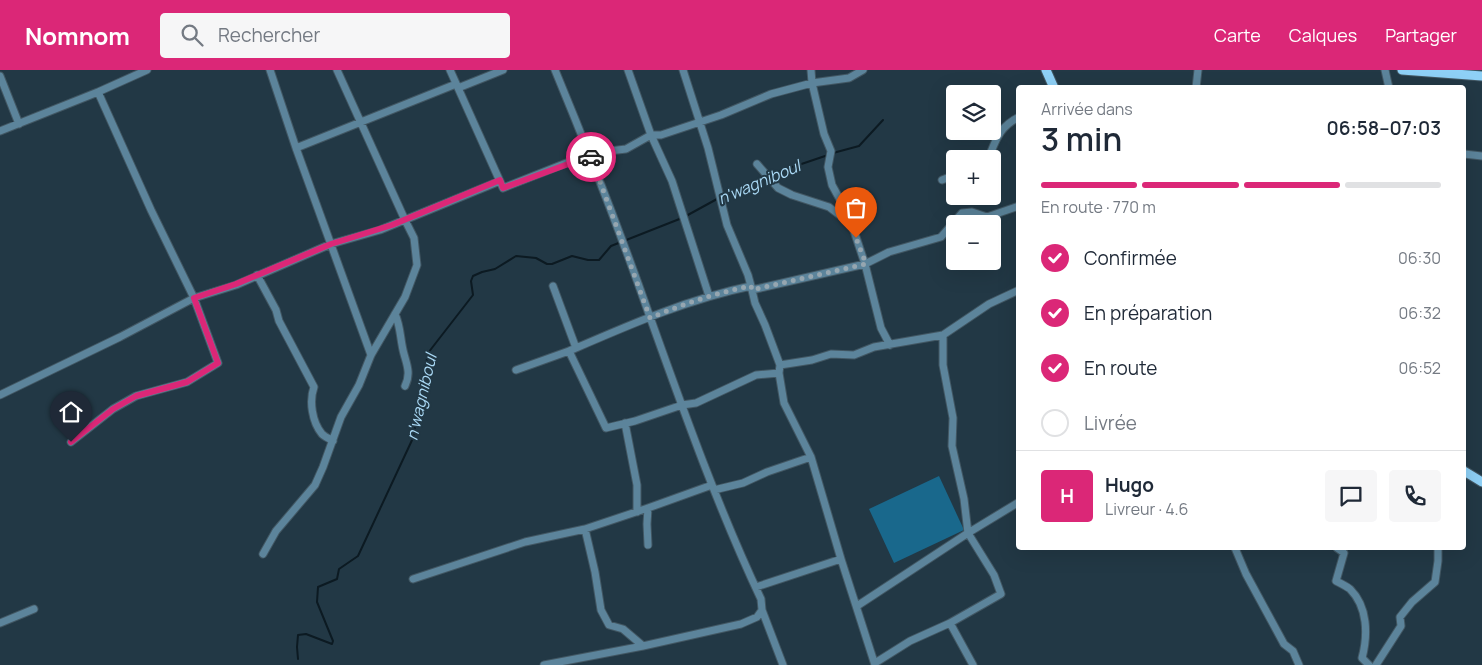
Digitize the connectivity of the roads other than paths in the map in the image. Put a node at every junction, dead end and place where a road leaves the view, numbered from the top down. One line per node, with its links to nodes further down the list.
1 (147, 70): 22 (street)
2 (270, 70): 29 (street)
3 (337, 70): 24 (street)
4 (450, 70): 21 (street)
5 (503, 70): 21 (street)
6 (556, 70): 32 (street)
7 (628, 70): 28 (street)
8 (683, 70): 25 (street)
9 (811, 70): 17 (street)
10 (863, 70): 17 (street)
11 (1046, 70): 18 (main road)
12 (1198, 70): 19 (street)
13 (1385, 70): 20 (street)
14 (1402, 70): 16 (main road)
15 (0, 76): 26 (street)
16 (1482, 76)
17 (812, 83): 25 (street); 40 (street)
18 (1053, 85)
19 (1195, 85)
20 (1388, 85)
21 (457, 86): 24 (street); 36 (street)
22 (98, 92): 26 (street); 48 (street)
23 (1016, 119): 30 (street)
24 (361, 121): 29 (street); 39 (street)
25 (700, 122): 28 (street); 45 (street)
26 (19, 124): 27 (street)
27 (0, 131)
28 (651, 135): 32 (street); 47 (street)
29 (296, 148): 41 (street)
30 (992, 150)
31 (1466, 154): 33 (street)
32 (590, 156): 36 (street); 50 (street)
33 (1482, 156)
34 (757, 164): 40 (street)
35 (946, 178): 37 (street)
36 (500, 180): 39 (street)
37 (942, 180)
38 (1016, 207): 42 (street)
39 (404, 220): 41 (street); 49 (street)
40 (852, 225): 42 (street)
41 (331, 244): 43 (street); 54 (street)
42 (866, 264): 45 (street); 52 (street)
43 (257, 275): 48 (street); 62 (street)
44 (553, 286): 53 (street)
45 (752, 288): 47 (street); 55 (street)
46 (1016, 291): 51 (street)
47 (709, 296): 50 (street)
48 (194, 298): 59 (street); 63 (street)
49 (395, 314): 54 (street); 58 (street)
50 (650, 318): 53 (street); 60 (street)
51 (943, 335): 52 (street); 72 (street)
52 (890, 345): 55 (street)
53 (573, 349): 56 (street); 61 (street)
54 (372, 355): 62 (street)
55 (780, 364): 57 (street)
56 (516, 370)
57 (779, 373): 60 (street); 64 (street)
58 (405, 386)
59 (0, 395)
60 (682, 405): 61 (street); 67 (street)
61 (626, 423): 70 (street)
62 (333, 441): 77 (street)
63 (71, 442)
64 (811, 457): 67 (street); 78 (street)
65 (1466, 472): 66 (main road)
66 (1482, 482)
67 (713, 488): 69 (street); 80 (street)
68 (1016, 504): 72 (street)
69 (648, 508): 70 (street); 73 (street)
70 (637, 512): 71 (street)
71 (585, 529): 79 (street); 86 (street)
72 (968, 533): 81 (street); 85 (street)
73 (648, 545)
74 (1236, 550): 91 (street)
75 (1340, 550): 92 (street)
76 (1438, 550): 93 (street)
77 (262, 554)
78 (841, 559): 80 (street); 81 (street)
79 (413, 579)
80 (756, 587): 83 (street)
81 (857, 606): 87 (street)
82 (34, 609): 84 (street)
83 (762, 610): 86 (street); 89 (street)
84 (0, 623)
85 (950, 623): 87 (street); 90 (street)
86 (644, 646): 88 (street)
87 (875, 664)
88 (544, 665)
89 (783, 665)
90 (973, 665)
91 (1299, 665)
92 (1369, 665)
93 (1376, 665)

